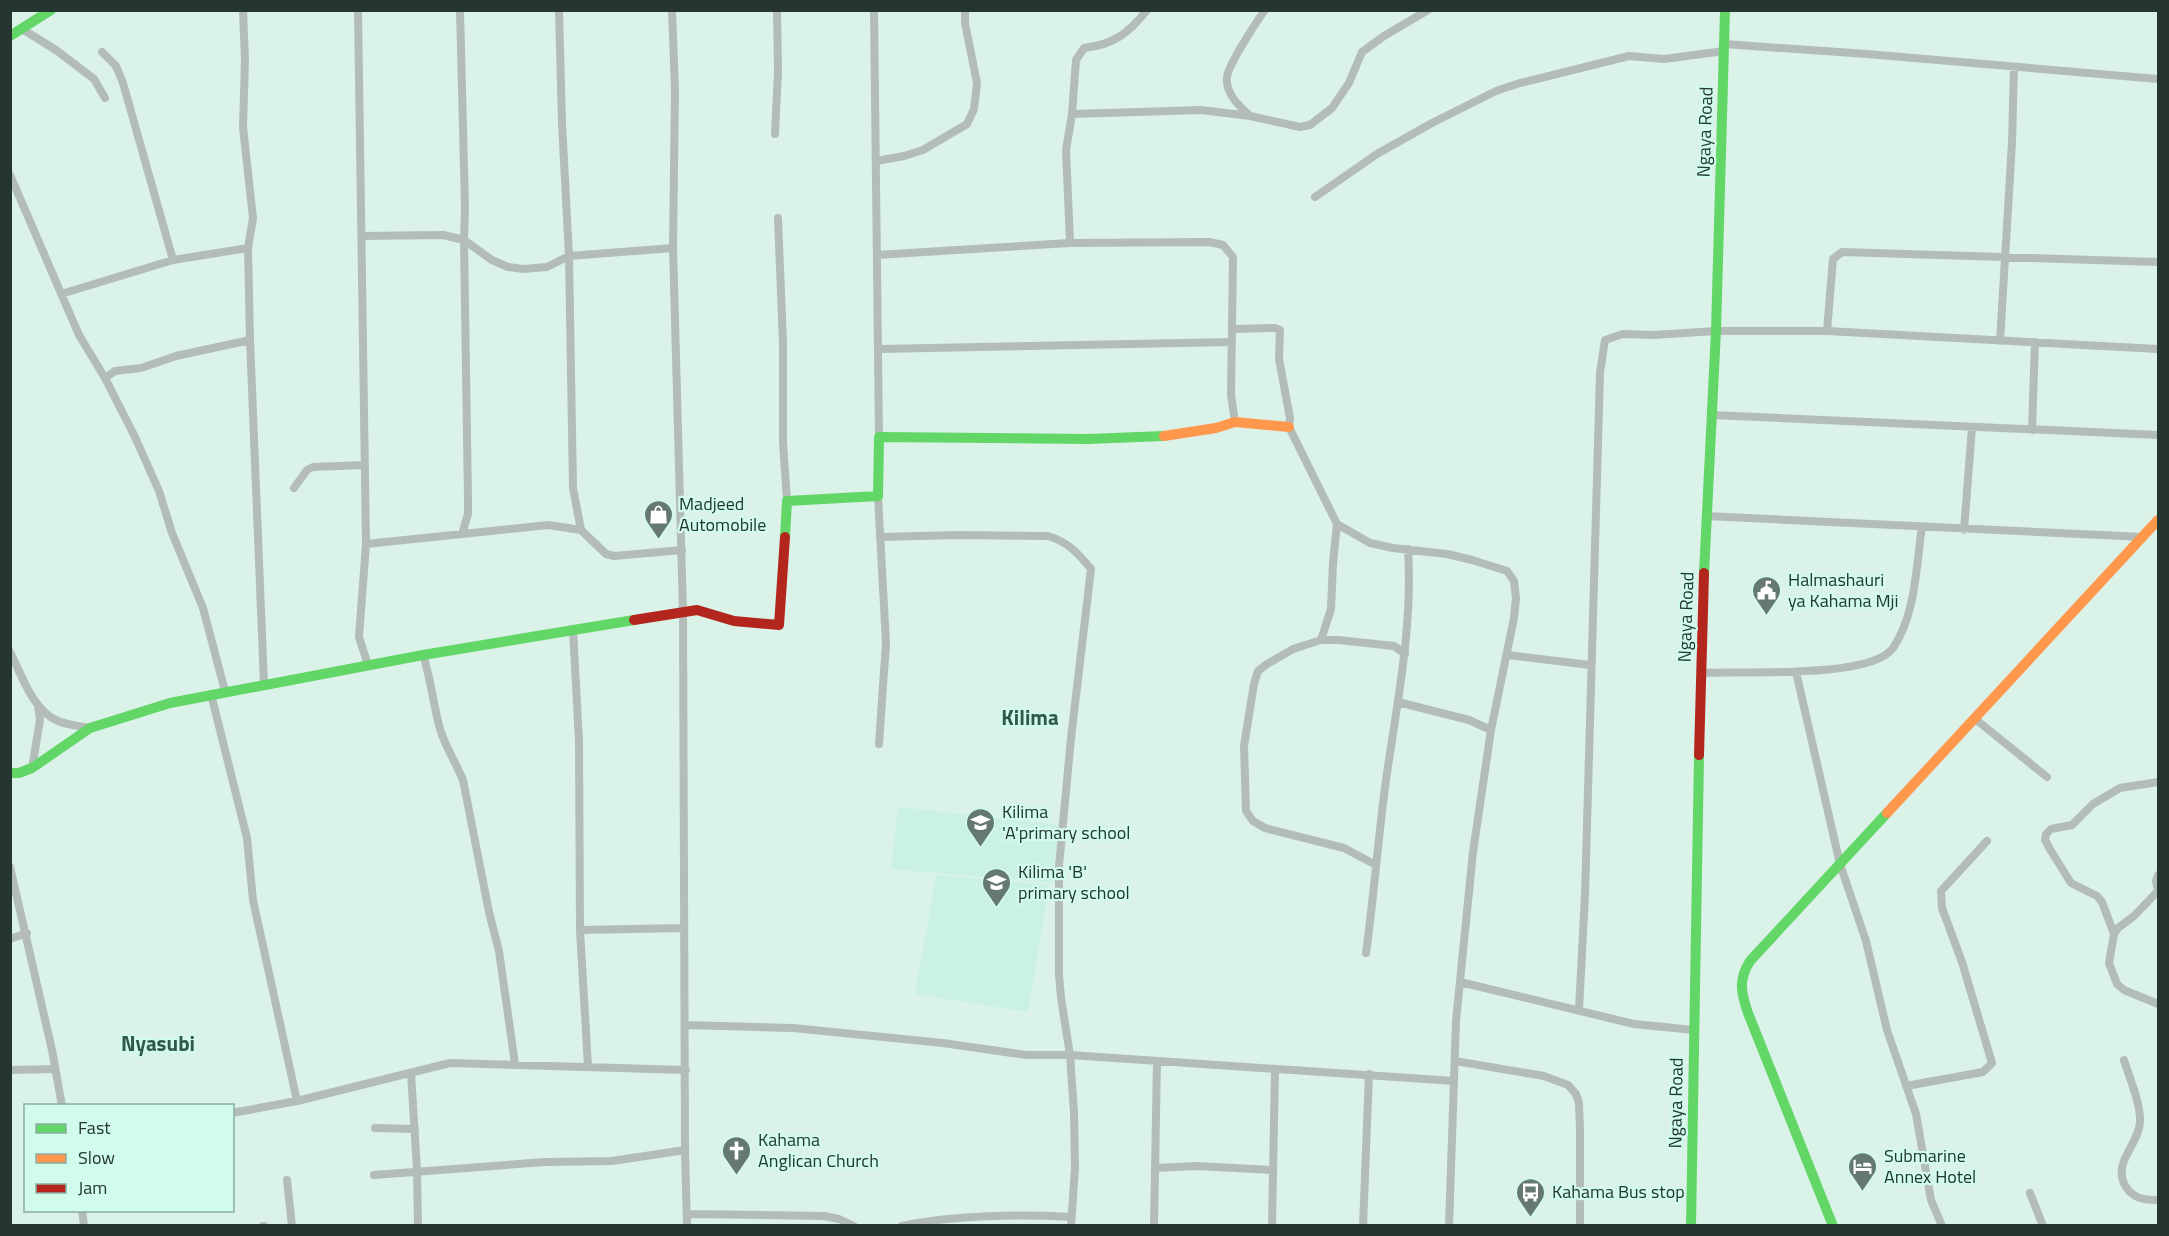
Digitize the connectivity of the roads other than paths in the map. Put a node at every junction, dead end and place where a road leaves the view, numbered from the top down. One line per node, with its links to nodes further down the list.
1 (51, 10): 14 (main road)
2 (243, 10): 31 (street)
3 (358, 10): 28 (street)
4 (460, 10): 29 (street)
5 (559, 10): 34 (street)
6 (672, 10): 32 (street)
7 (777, 10): 23 (street)
8 (874, 10): 24 (street)
9 (965, 10): 24 (street)
10 (1148, 10): 21 (street)
11 (1265, 10): 22 (street)
12 (1428, 10): 22 (street)
13 (1725, 10): 16 (main road, Ngaya Road)
14 (22, 28): 15 (main road); 20 (street)
15 (10, 36)
16 (1724, 48): 18 (street); 26 (street); 40 (main road, Ngaya Road)
17 (102, 52): 36 (street)
18 (2014, 67): 19 (street); 35 (street)
19 (2158, 79)
20 (105, 98)
21 (1072, 114): 22 (street); 30 (street)
22 (1250, 116)
23 (775, 134)
24 (876, 161): 33 (street)
25 (10, 175): 38 (street)
26 (1315, 197)
27 (778, 218): 59 (street)
28 (362, 236): 29 (street); 56 (street)
29 (464, 240): 34 (street); 66 (street)
30 (1070, 243): 33 (street); 39 (street)
31 (248, 248): 36 (street); 42 (street)
32 (673, 248): 34 (street); 71 (street)
33 (877, 255): 46 (street)
34 (569, 256): 64 (street)
35 (2004, 256): 37 (street); 41 (street); 43 (street)
36 (172, 260): 38 (street)
37 (2158, 262)
38 (62, 294): 48 (street)
39 (1233, 329): 44 (street); 51 (street)
40 (1716, 331): 41 (street); 49 (main road, Ngaya Road); 79 (street)
41 (1827, 331): 43 (street)
42 (250, 340): 48 (street); 83 (street)
43 (2000, 341): 45 (street)
44 (1232, 342): 46 (street); 50 (street)
45 (2035, 342): 47 (street); 53 (street)
46 (879, 349): 55 (street)
47 (2158, 349)
48 (105, 378): 84 (street)
49 (1712, 415): 52 (street); 60 (main road, Ngaya Road)
50 (1235, 422): 51 (main road); 55 (main road)
51 (1289, 427): 62 (street)
52 (1972, 428): 53 (street); 65 (street)
53 (2032, 430): 54 (street)
54 (2158, 435)
55 (879, 437): 58 (main road)
56 (364, 465): 57 (street); 69 (street)
57 (294, 488)
58 (878, 496): 59 (main road); 67 (street)
59 (787, 501): 72 (main road)
60 (1707, 516): 63 (street); 82 (main road, Ngaya Road)
61 (2158, 520): 68 (main road)
62 (1337, 524): 70 (street); 74 (street)
63 (1922, 527): 65 (street); 81 (street)
64 (581, 530): 66 (street); 71 (street)
65 (1964, 530): 68 (street)
66 (462, 534): 69 (street)
67 (880, 537): 91 (street); 113 (street)
68 (2143, 537): 88 (main road)
69 (366, 544): 80 (street)
70 (1408, 549): 76 (street); 78 (street)
71 (682, 550): 72 (street)
72 (683, 612): 73 (main road); 102 (street)
73 (573, 629): 77 (main road); 103 (street)
74 (1321, 640): 76 (street); 98 (street)
75 (10, 652): 87 (street)
76 (1405, 654): 86 (street)
77 (423, 655): 80 (main road); 117 (street)
78 (1508, 655): 79 (street); 90 (street)
79 (1590, 664): 110 (street)
80 (368, 665): 83 (main road)
81 (1796, 672): 82 (street); 97 (street)
82 (1701, 673): 112 (main road, Ngaya Road)
83 (264, 684): 84 (main road)
84 (225, 692): 85 (main road)
85 (211, 694): 89 (main road); 127 (street)
86 (1398, 702): 90 (street); 98 (street)
87 (38, 705): 89 (street); 92 (street)
88 (1974, 718): 94 (street); 97 (main road)
89 (90, 728): 92 (main road)
90 (1491, 730): 108 (street)
91 (879, 744)
92 (32, 768): 93 (main road)
93 (10, 773)
94 (2047, 777)
95 (2158, 783): 105 (street)
96 (1987, 841): 126 (street)
97 (1840, 864): 126 (street); 155 (main road)
98 (1376, 865): 107 (street)
99 (10, 867): 104 (street)
100 (2158, 875): 101 (street)
101 (2158, 891): 105 (street)
102 (684, 928): 103 (street); 111 (street)
103 (580, 930): 118 (street)
104 (27, 933): 106 (street); 119 (street)
105 (2114, 934): 109 (street)
106 (10, 939)
107 (1366, 953)
108 (1460, 982): 110 (street); 116 (street)
109 (2158, 1004)
110 (1579, 1010): 112 (street)
111 (685, 1025): 113 (street); 121 (street)
112 (1694, 1030): 154 (main road, Ngaya Road)
113 (1070, 1055): 115 (street); 142 (street)
114 (2124, 1060): 139 (street)
115 (1156, 1061): 122 (street); 133 (street)
116 (1455, 1061): 125 (street); 153 (street)
117 (515, 1065): 118 (street); 123 (street)
118 (588, 1066): 121 (street)
119 (54, 1069): 120 (street); 128 (street)
120 (10, 1070)
121 (686, 1070): 132 (street)
122 (1275, 1070): 124 (street); 135 (street)
123 (411, 1073): 127 (street); 131 (street)
124 (1369, 1074): 125 (street); 151 (street)
125 (1454, 1081): 152 (street)
126 (1906, 1086): 156 (street)
127 (297, 1101): 129 (street)
128 (62, 1104)
129 (234, 1113)
130 (375, 1128): 131 (street)
131 (415, 1129): 134 (street)
132 (685, 1150): 134 (street); 140 (street)
133 (1155, 1168): 135 (street); 149 (street)
134 (417, 1170): 136 (street); 144 (street)
135 (1273, 1170): 150 (street)
136 (374, 1175)
137 (287, 1180): 143 (street)
138 (2030, 1193): 157 (street)
139 (2158, 1200)
140 (687, 1214): 141 (street); 145 (street)
141 (747, 1216): 146 (street); 147 (street)
142 (1071, 1221): 148 (street)
143 (292, 1226)
144 (418, 1226)
145 (687, 1226)
146 (747, 1226)
147 (854, 1226)
148 (902, 1226)
149 (1154, 1226)
150 (1272, 1226)
151 (1362, 1226)
152 (1449, 1226)
153 (1580, 1226)
154 (1691, 1226)
155 (1833, 1226)
156 (1942, 1226)
157 (2043, 1226)

